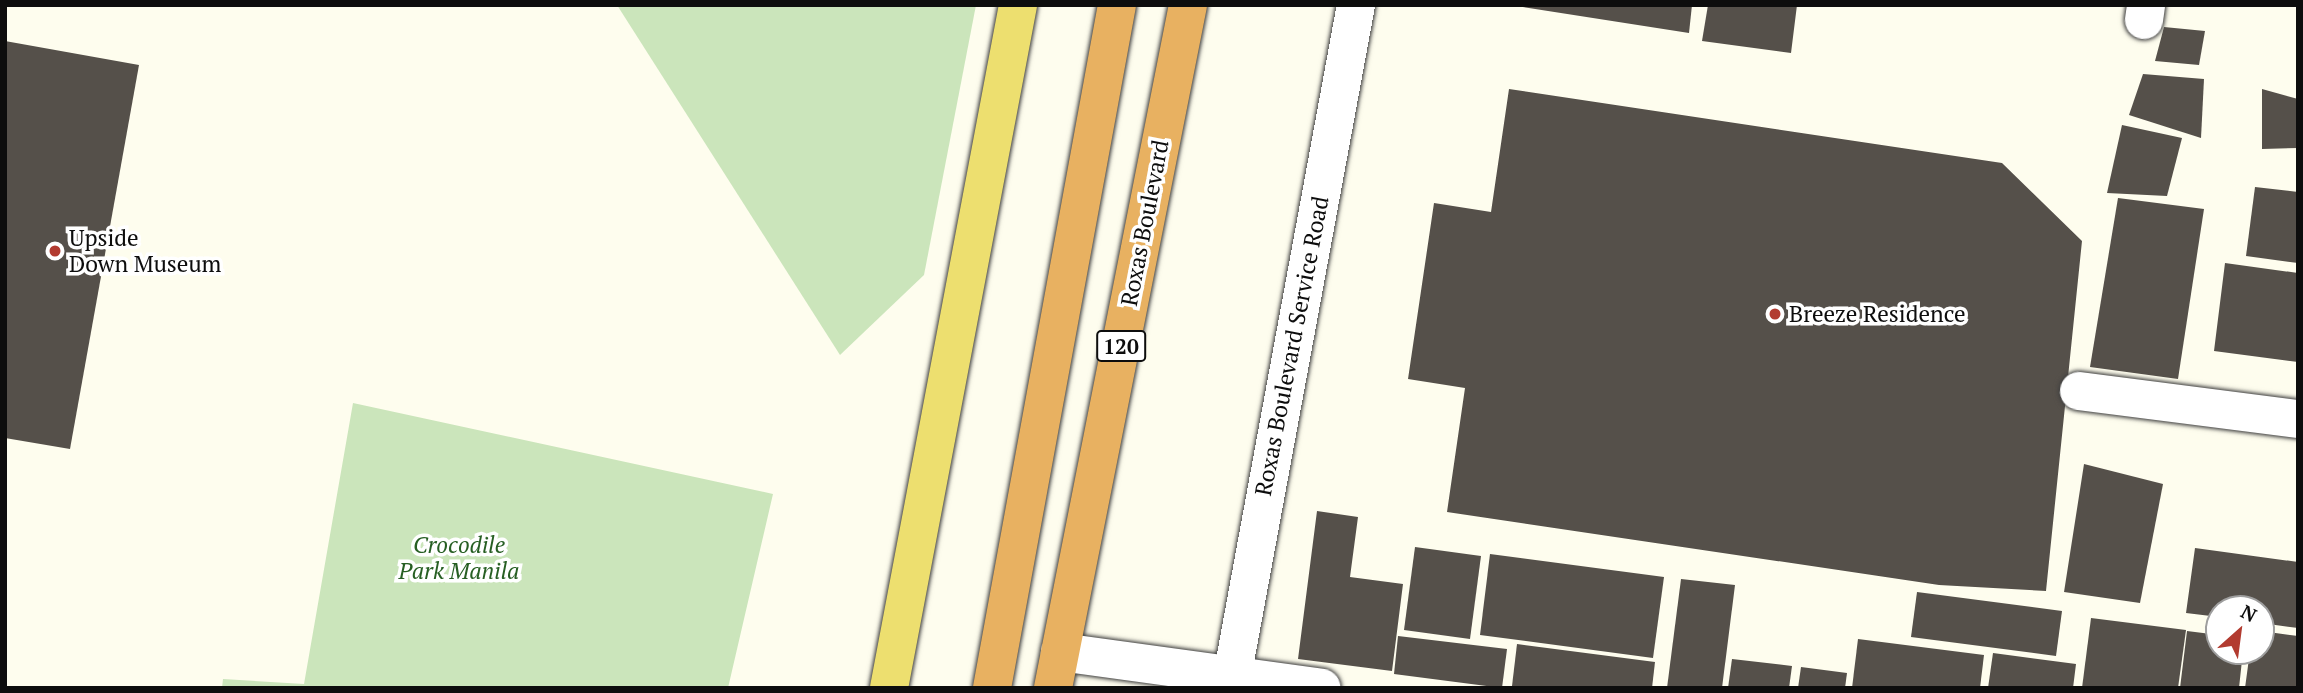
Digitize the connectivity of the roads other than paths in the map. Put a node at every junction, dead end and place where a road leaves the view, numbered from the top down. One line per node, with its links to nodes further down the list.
1 (1018, 5): 9 (main road)
2 (1117, 5): 10 (highway)
3 (1188, 5): 7 (highway, Roxas Boulevard / 120)
4 (1356, 5): 8 (street, Roxas Boulevard Service Road)
5 (2079, 391): 6 (street)
6 (2298, 419)
7 (1056, 670): 8 (street)
8 (1231, 682): 11 (street)
9 (888, 688)
10 (992, 688)
11 (1322, 688)

